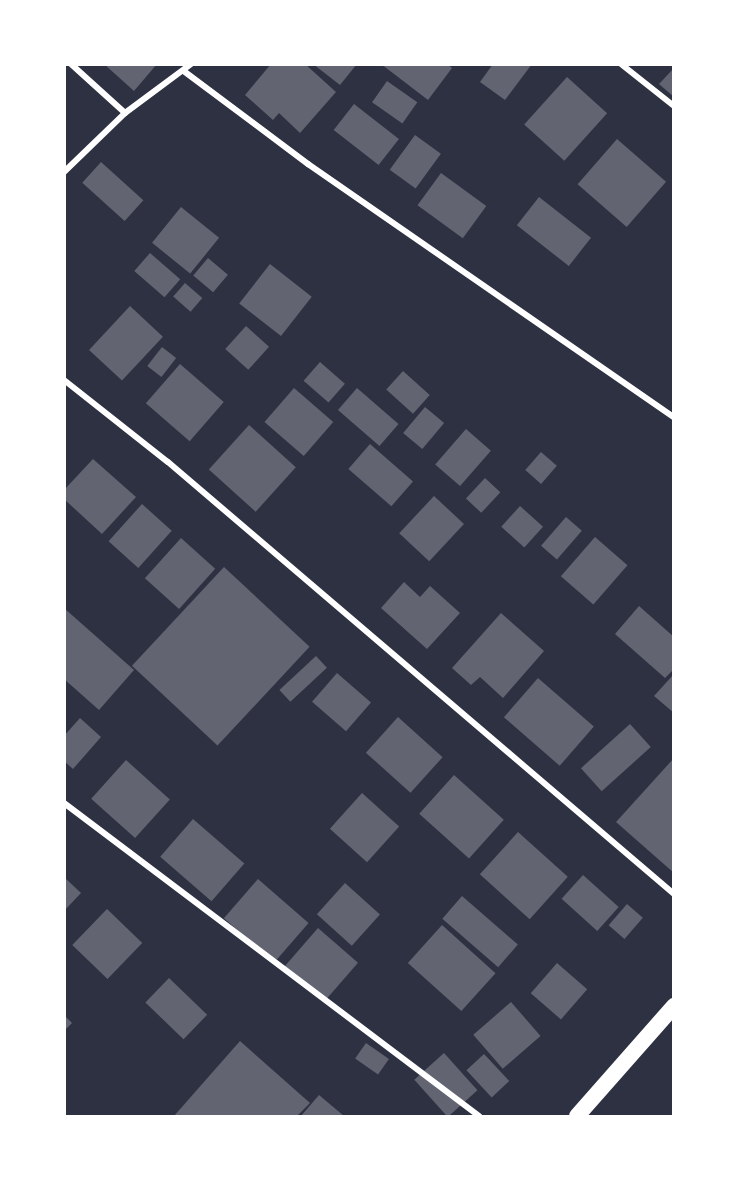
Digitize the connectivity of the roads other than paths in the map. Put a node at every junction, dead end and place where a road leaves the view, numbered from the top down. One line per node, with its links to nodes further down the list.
1 (70, 64): 6 (street)
2 (191, 64): 4 (street)
3 (621, 64): 5 (street)
4 (185, 72): 6 (street); 9 (street)
5 (674, 106)
6 (125, 113): 7 (street)
7 (64, 172)
8 (64, 380): 11 (street)
9 (674, 417)
10 (64, 803): 13 (street)
11 (674, 894)
12 (674, 1006): 14 (highway)
13 (479, 1116)
14 (577, 1116)

